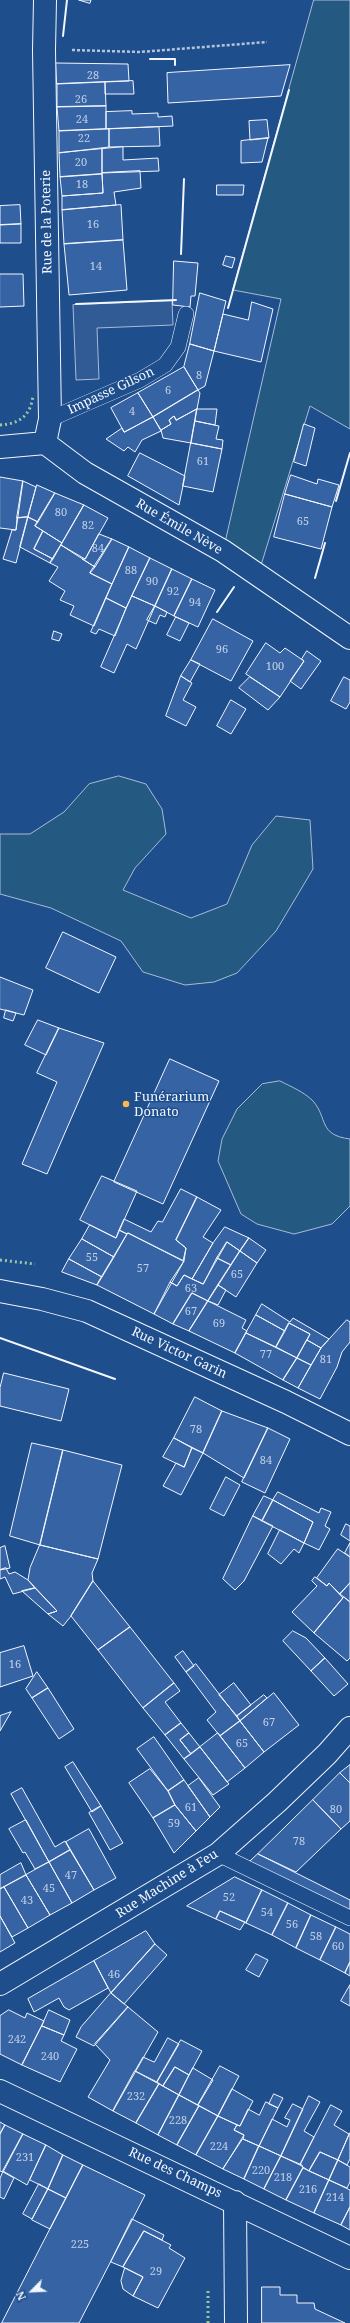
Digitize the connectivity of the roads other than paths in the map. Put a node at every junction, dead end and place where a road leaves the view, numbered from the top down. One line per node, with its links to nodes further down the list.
1 (45, 0): 3 (street, Rue de la Poterie)
2 (186, 314): 3 (lane, Impasse Gilson)
3 (50, 419): 4 (street, Rue de la Poterie)
4 (45, 443): 5 (street); 6 (street, Rue Émile Nève)
5 (0, 447)
6 (350, 638)
7 (0, 1291): 8 (street, Rue Victor Garin)
8 (350, 1434)
9 (350, 1728): 10 (street, Rue Machine à Feu)
10 (218, 1854): 11 (lane); 12 (street, Rue Machine à Feu)
11 (350, 1918)
12 (0, 1984)
13 (0, 2091): 14 (street, Rue des Champs)
14 (235, 2202): 15 (street, Rue des Champs); 16 (street)
15 (350, 2258)
16 (236, 2323)

